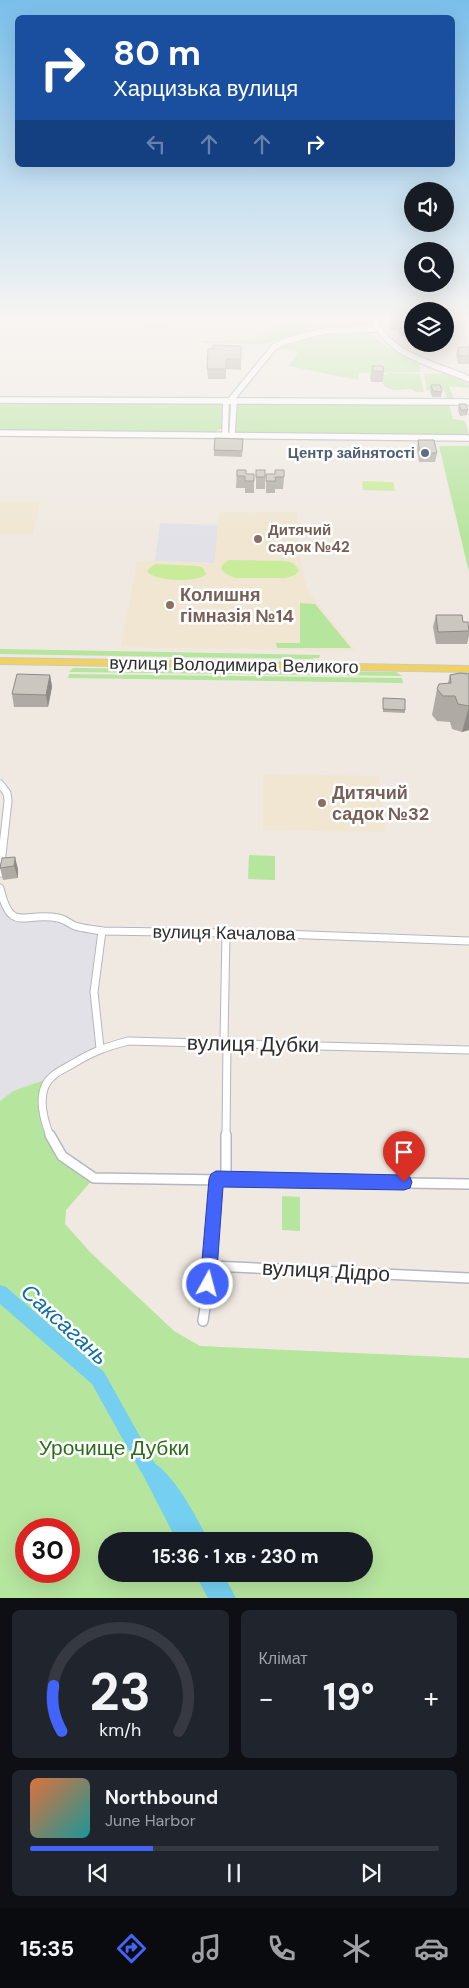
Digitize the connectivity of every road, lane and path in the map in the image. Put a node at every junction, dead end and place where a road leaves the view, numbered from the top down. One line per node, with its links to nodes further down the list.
1 (239, 391): 3 (street)
2 (0, 400): 3 (street)
3 (230, 401): 4 (street); 6 (street)
4 (469, 402)
5 (0, 433): 6 (street)
6 (228, 435): 7 (street)
7 (469, 438)
8 (0, 661): 9 (main road, вулиця Володимира Великого)
9 (469, 669)
10 (0, 784): 11 (street)
11 (0, 873)
12 (0, 888): 13 (street, вулиця Качалова)
13 (102, 931): 14 (street, вулиця Качалова); 17 (street)
14 (226, 933): 15 (street, вулиця Качалова); 16 (street)
15 (469, 941)
16 (227, 1043): 17 (street, вулиця Дубки); 18 (street, вулиця Дубки); 19 (street)
17 (100, 1048): 19 (street, вулиця Дубки)
18 (469, 1050)
19 (221, 1179): 20 (street); 21 (street)
20 (469, 1184)
21 (211, 1266): 22 (street, вулиця Дідро); 23 (street)
22 (469, 1278)
23 (203, 1321)

